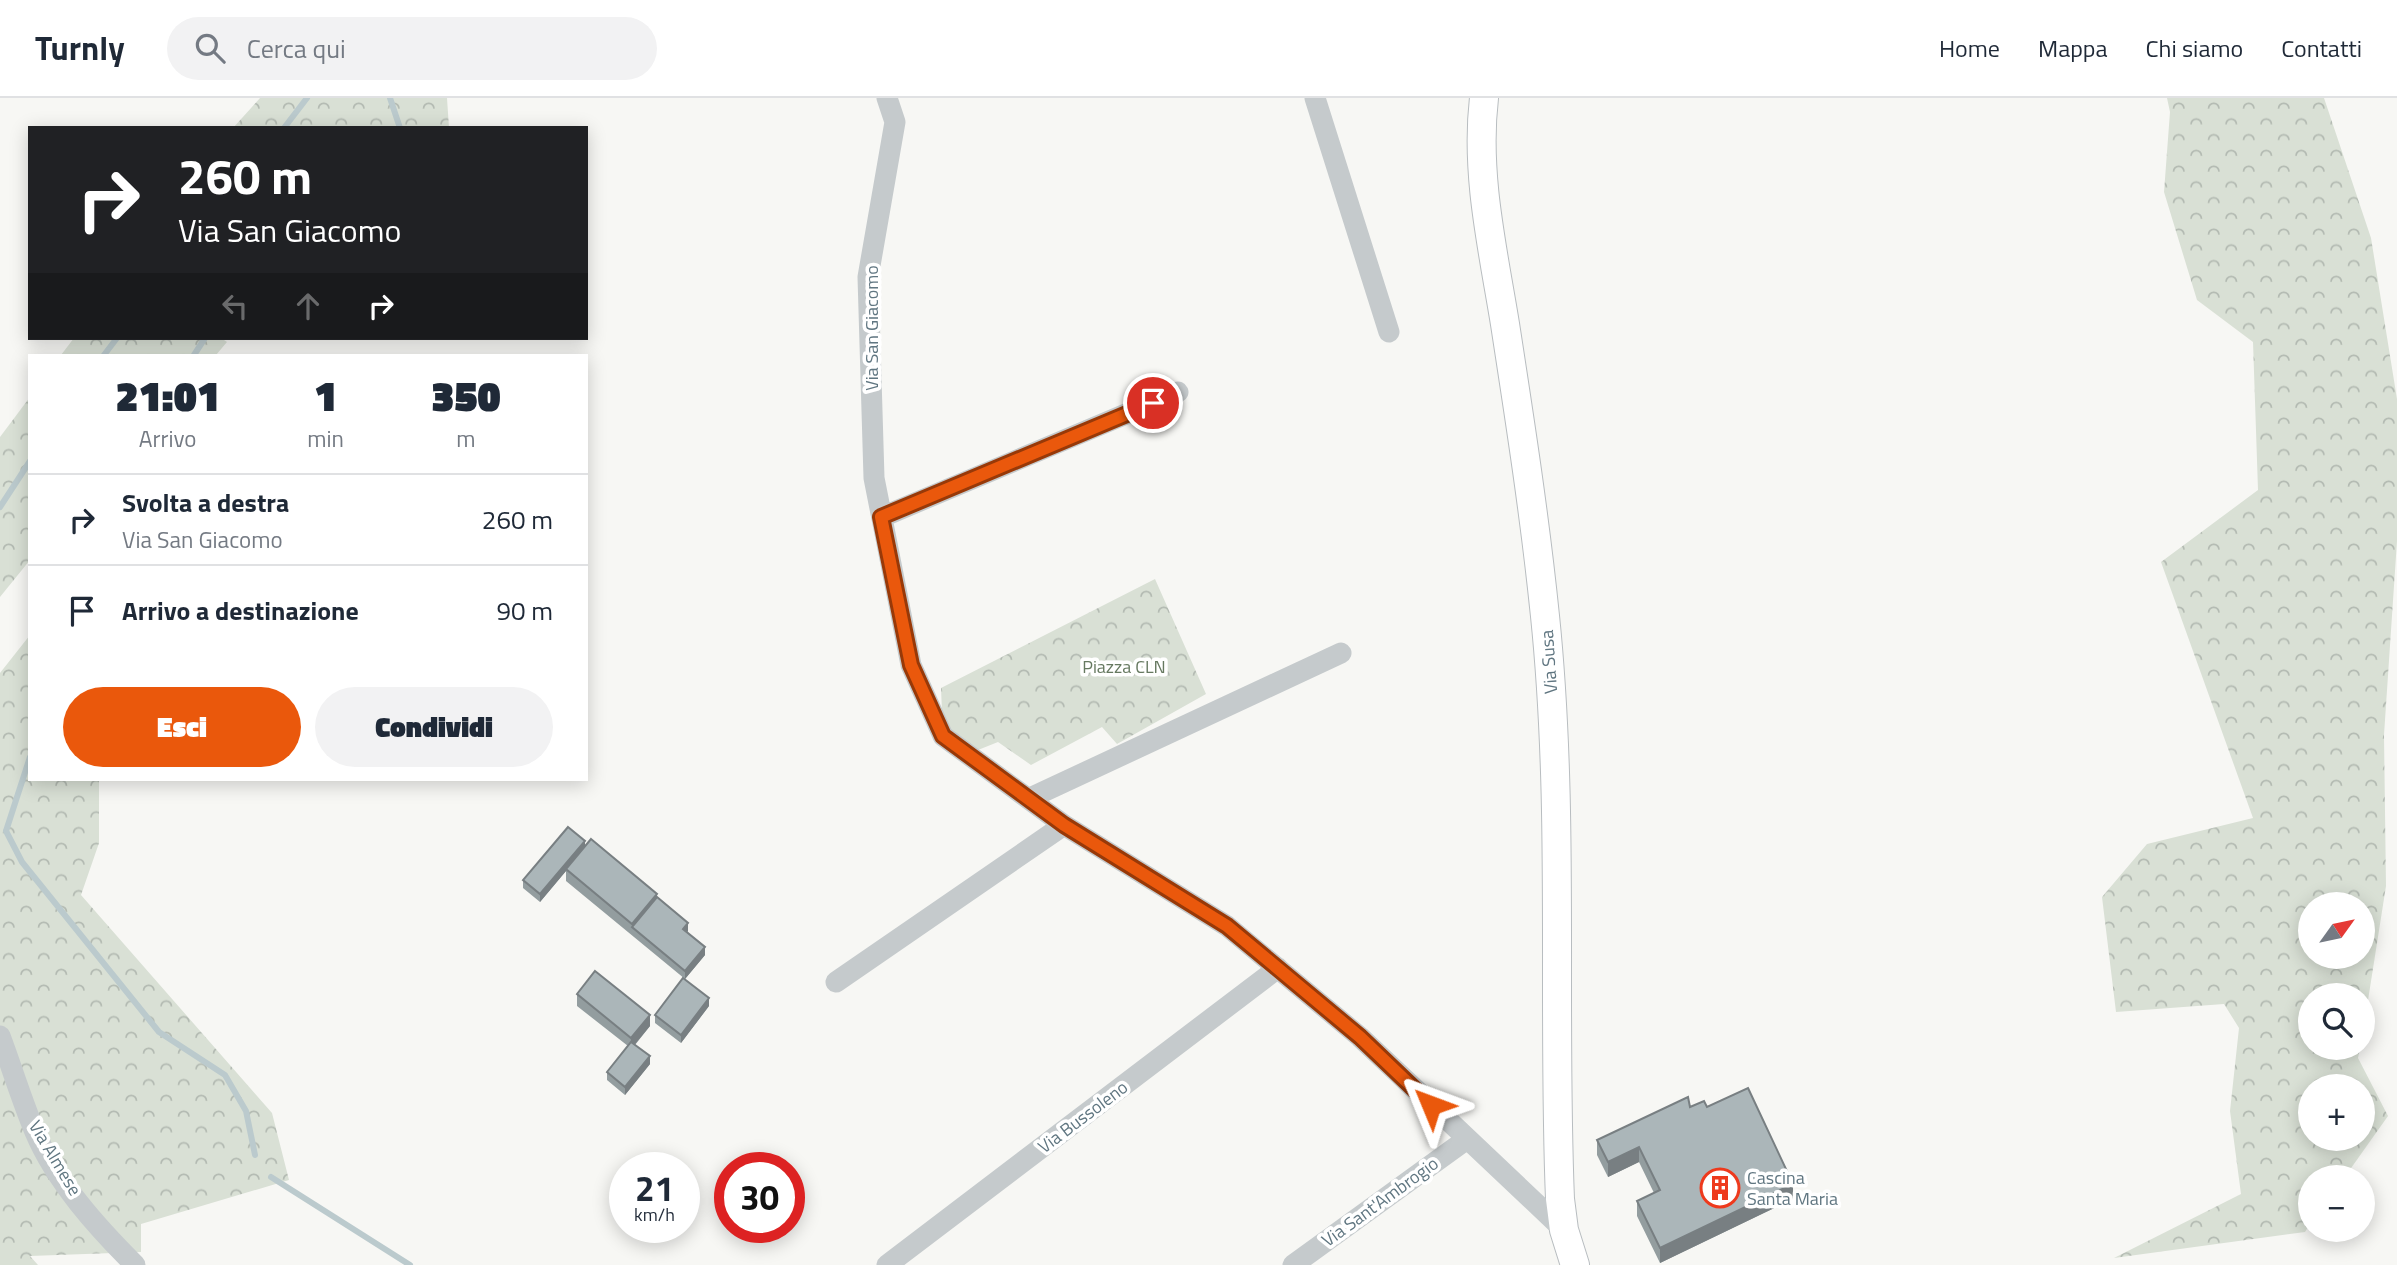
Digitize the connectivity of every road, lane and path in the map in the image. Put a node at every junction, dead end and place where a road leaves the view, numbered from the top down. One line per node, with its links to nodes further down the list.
1 (887, 98): 6 (street, Via San Giacomo)
2 (1315, 98): 4 (street)
3 (1484, 98): 14 (main road, Via Susa)
4 (1389, 332)
5 (1178, 392): 6 (street)
6 (881, 517): 8 (street, Via San Giacomo)
7 (1341, 653): 8 (street)
8 (1030, 798): 9 (street, Via San Giacomo)
9 (1064, 825): 10 (street, Via San Giacomo); 11 (street)
10 (1278, 968): 13 (street, Via San Giacomo); 16 (street, Via Bussoleno)
11 (836, 982)
12 (0, 1036): 15 (street, Via Almese)
13 (1467, 1139): 14 (street, Via San Giacomo); 17 (street, Via Sant'Ambrogio)
14 (1564, 1230): 18 (main road, Via Susa)
15 (135, 1265)
16 (887, 1265)
17 (1293, 1265)
18 (1575, 1265)

